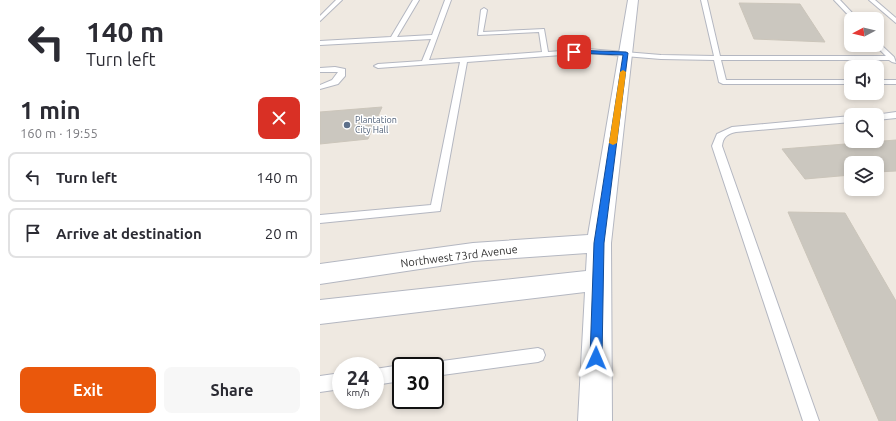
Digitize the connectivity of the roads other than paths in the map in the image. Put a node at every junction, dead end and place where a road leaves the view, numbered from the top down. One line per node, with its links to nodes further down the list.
1 (339, 0): 10 (lane)
2 (416, 0): 13 (lane)
3 (448, 0): 12 (lane)
4 (633, 0): 17 (street)
5 (704, 0): 18 (lane)
6 (837, 0): 9 (lane)
7 (872, 0): 11 (lane)
8 (484, 10): 16 (lane)
9 (848, 12)
10 (320, 19)
11 (896, 21)
12 (434, 37): 13 (lane); 21 (lane)
13 (393, 39): 14 (lane)
14 (320, 43)
15 (884, 50): 20 (lane)
16 (545, 53): 17 (lane); 19 (lane)
17 (626, 53): 18 (lane); 32 (street)
18 (717, 58): 20 (lane); 24 (lane)
19 (464, 60): 21 (lane); 31 (lane)
20 (894, 61)
21 (425, 63): 22 (lane)
22 (378, 66)
23 (320, 70): 27 (lane)
24 (844, 82)
25 (884, 82): 26 (lane)
26 (896, 82)
27 (320, 87)
28 (896, 115): 29 (lane)
29 (884, 116)
30 (844, 120): 41 (lane)
31 (320, 219)
32 (599, 243): 33 (street, Northwest 73rd Avenue); 34 (street)
33 (320, 274)
34 (598, 280): 35 (street); 40 (street)
35 (320, 312)
36 (538, 355): 37 (lane)
37 (444, 368)
38 (332, 382): 39 (lane)
39 (320, 384)
40 (595, 421)
41 (811, 421)

